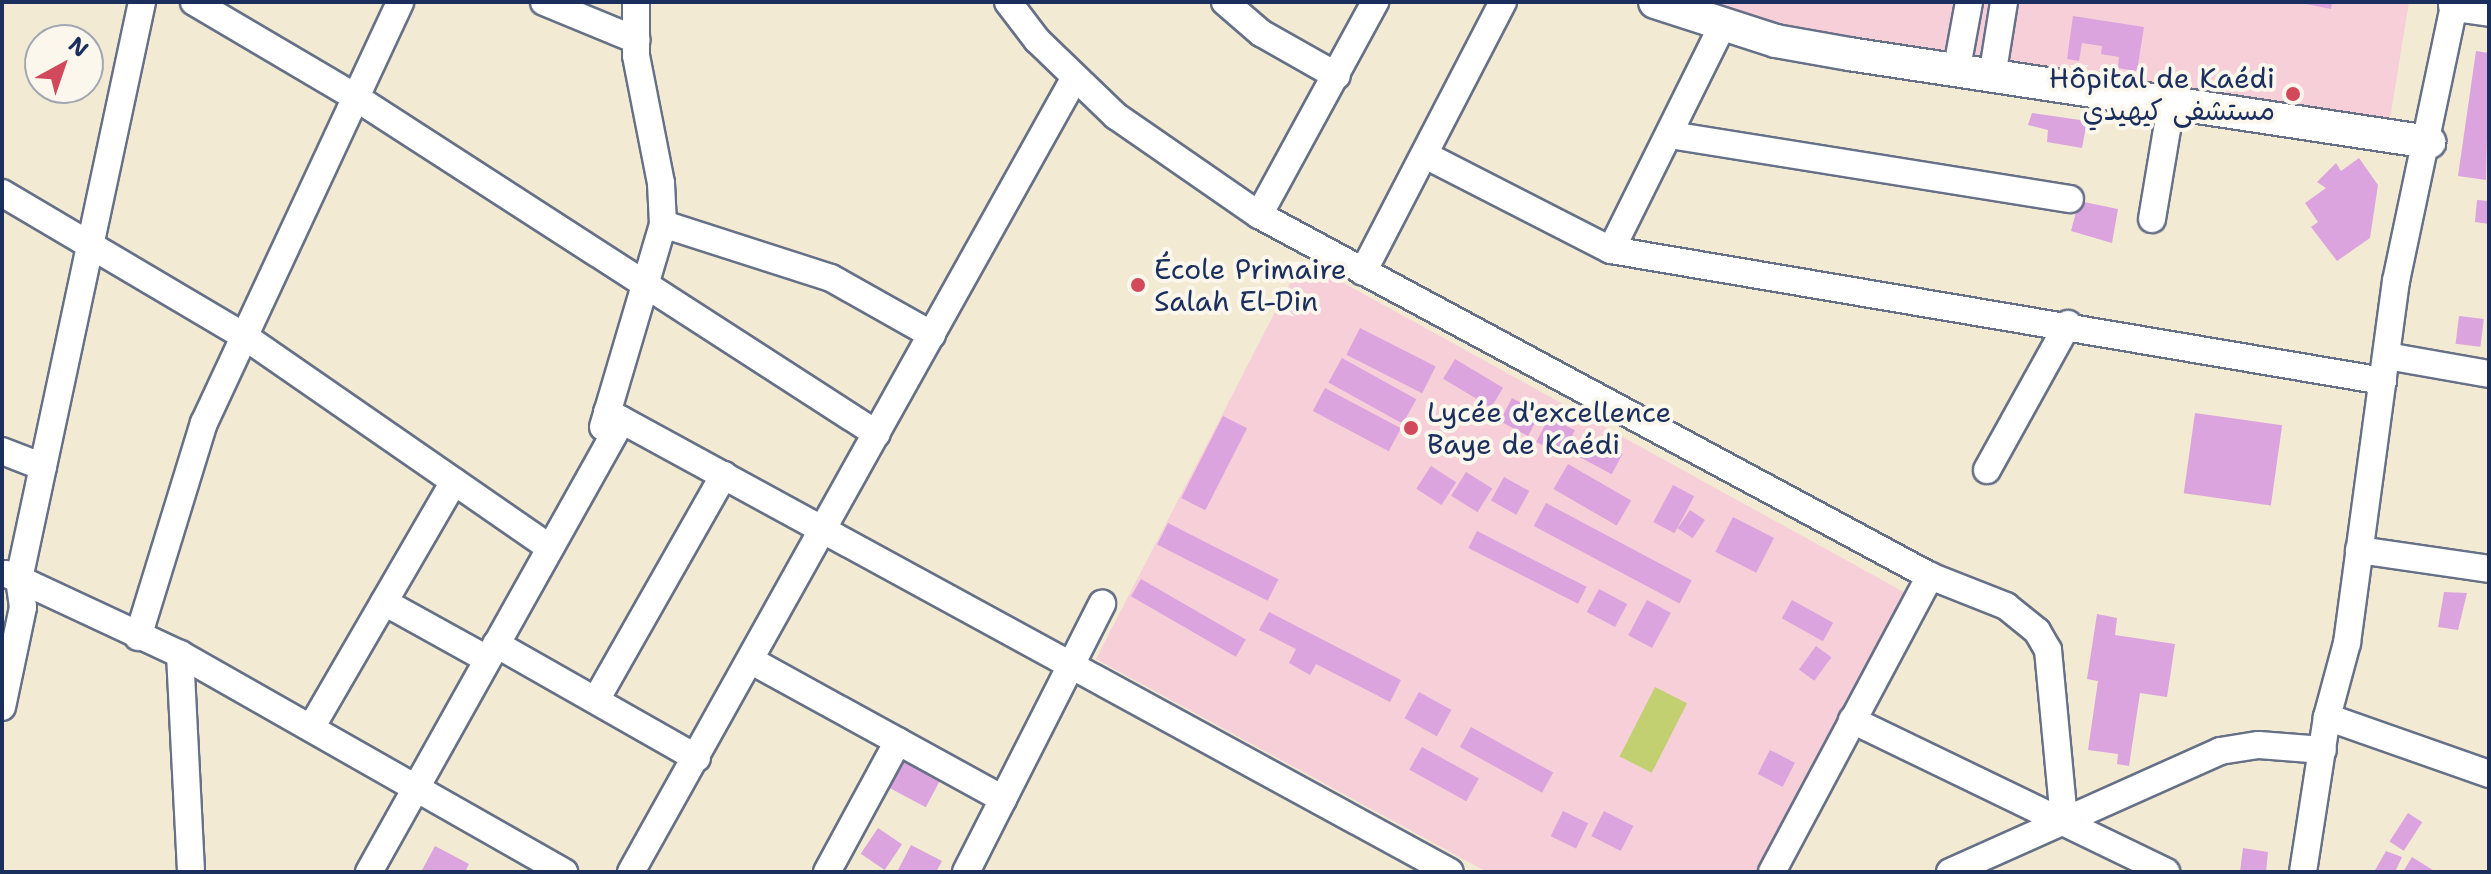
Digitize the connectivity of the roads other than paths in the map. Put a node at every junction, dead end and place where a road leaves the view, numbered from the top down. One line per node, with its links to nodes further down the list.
1 (142, 2): 32 (street)
2 (194, 2): 22 (street)
3 (400, 2): 22 (street)
4 (544, 2): 17 (street)
5 (627, 2): 17 (street)
6 (636, 2): 17 (street)
7 (1008, 2): 21 (street)
8 (1225, 2): 19 (street)
9 (1375, 2): 19 (street)
10 (1503, 2): 26 (street)
11 (1655, 2): 16 (main road)
12 (1969, 2): 18 (street)
13 (2004, 2): 20 (street)
14 (2455, 3): 15 (main road); 25 (street)
15 (2489, 10)
16 (1723, 24): 18 (main road); 24 (street)
17 (624, 36): 31 (street)
18 (1956, 73): 20 (main road)
19 (1337, 76): 29 (street)
20 (1992, 77): 23 (main road)
21 (1074, 79): 29 (street); 37 (street)
22 (355, 97): 35 (street); 38 (street)
23 (2172, 100): 25 (main road); 30 (street)
24 (1670, 135): 28 (street); 33 (street)
25 (2429, 142): 39 (street)
26 (1425, 155): 33 (street); 34 (street)
27 (2, 193): 32 (street)
28 (2070, 199)
29 (1259, 215): 34 (street)
30 (2152, 219)
31 (663, 224): 35 (street); 37 (street)
32 (91, 241): 38 (street); 44 (street)
33 (1611, 250): 36 (street)
34 (1363, 272): 53 (street)
35 (644, 284): 41 (street); 42 (street)
36 (2068, 324): 39 (street); 45 (street)
37 (932, 335): 42 (street)
38 (244, 336): 47 (street); 56 (street)
39 (2385, 369): 40 (street); 50 (street)
40 (2489, 374)
41 (614, 416): 46 (street); 49 (street)
42 (877, 434): 48 (street)
43 (2, 451): 44 (street)
44 (43, 467): 52 (street)
45 (1987, 470)
46 (724, 475): 48 (street); 61 (street)
47 (454, 481): 49 (street); 54 (street)
48 (824, 530): 59 (street); 60 (street)
49 (550, 548): 57 (street)
50 (2359, 550): 51 (street); 63 (street)
51 (2489, 569)
52 (10, 575): 56 (street); 62 (street)
53 (1930, 576): 64 (street); 72 (street)
54 (384, 602): 57 (street); 65 (street)
55 (1102, 604): 60 (street)
56 (138, 637): 58 (street)
57 (492, 652): 61 (street); 70 (street)
58 (180, 654): 65 (street); 73 (street)
59 (750, 660): 66 (street); 68 (street)
60 (1071, 665): 71 (street); 79 (street)
61 (596, 700): 68 (street)
62 (2, 707)
63 (2327, 717): 67 (street); 69 (street)
64 (1852, 720): 72 (street); 80 (street)
65 (311, 728): 70 (street)
66 (898, 741): 71 (street); 77 (street)
67 (2323, 750): 72 (street); 83 (street)
68 (697, 758): 76 (street)
69 (2489, 774)
70 (415, 787): 74 (street); 75 (street)
71 (1003, 799): 78 (street)
72 (2064, 818): 81 (street); 82 (street)
73 (191, 872)
74 (369, 872)
75 (564, 872)
76 (631, 872)
77 (827, 872)
78 (966, 872)
79 (1450, 872)
80 (1772, 872)
81 (1950, 872)
82 (2166, 872)
83 (2303, 872)

